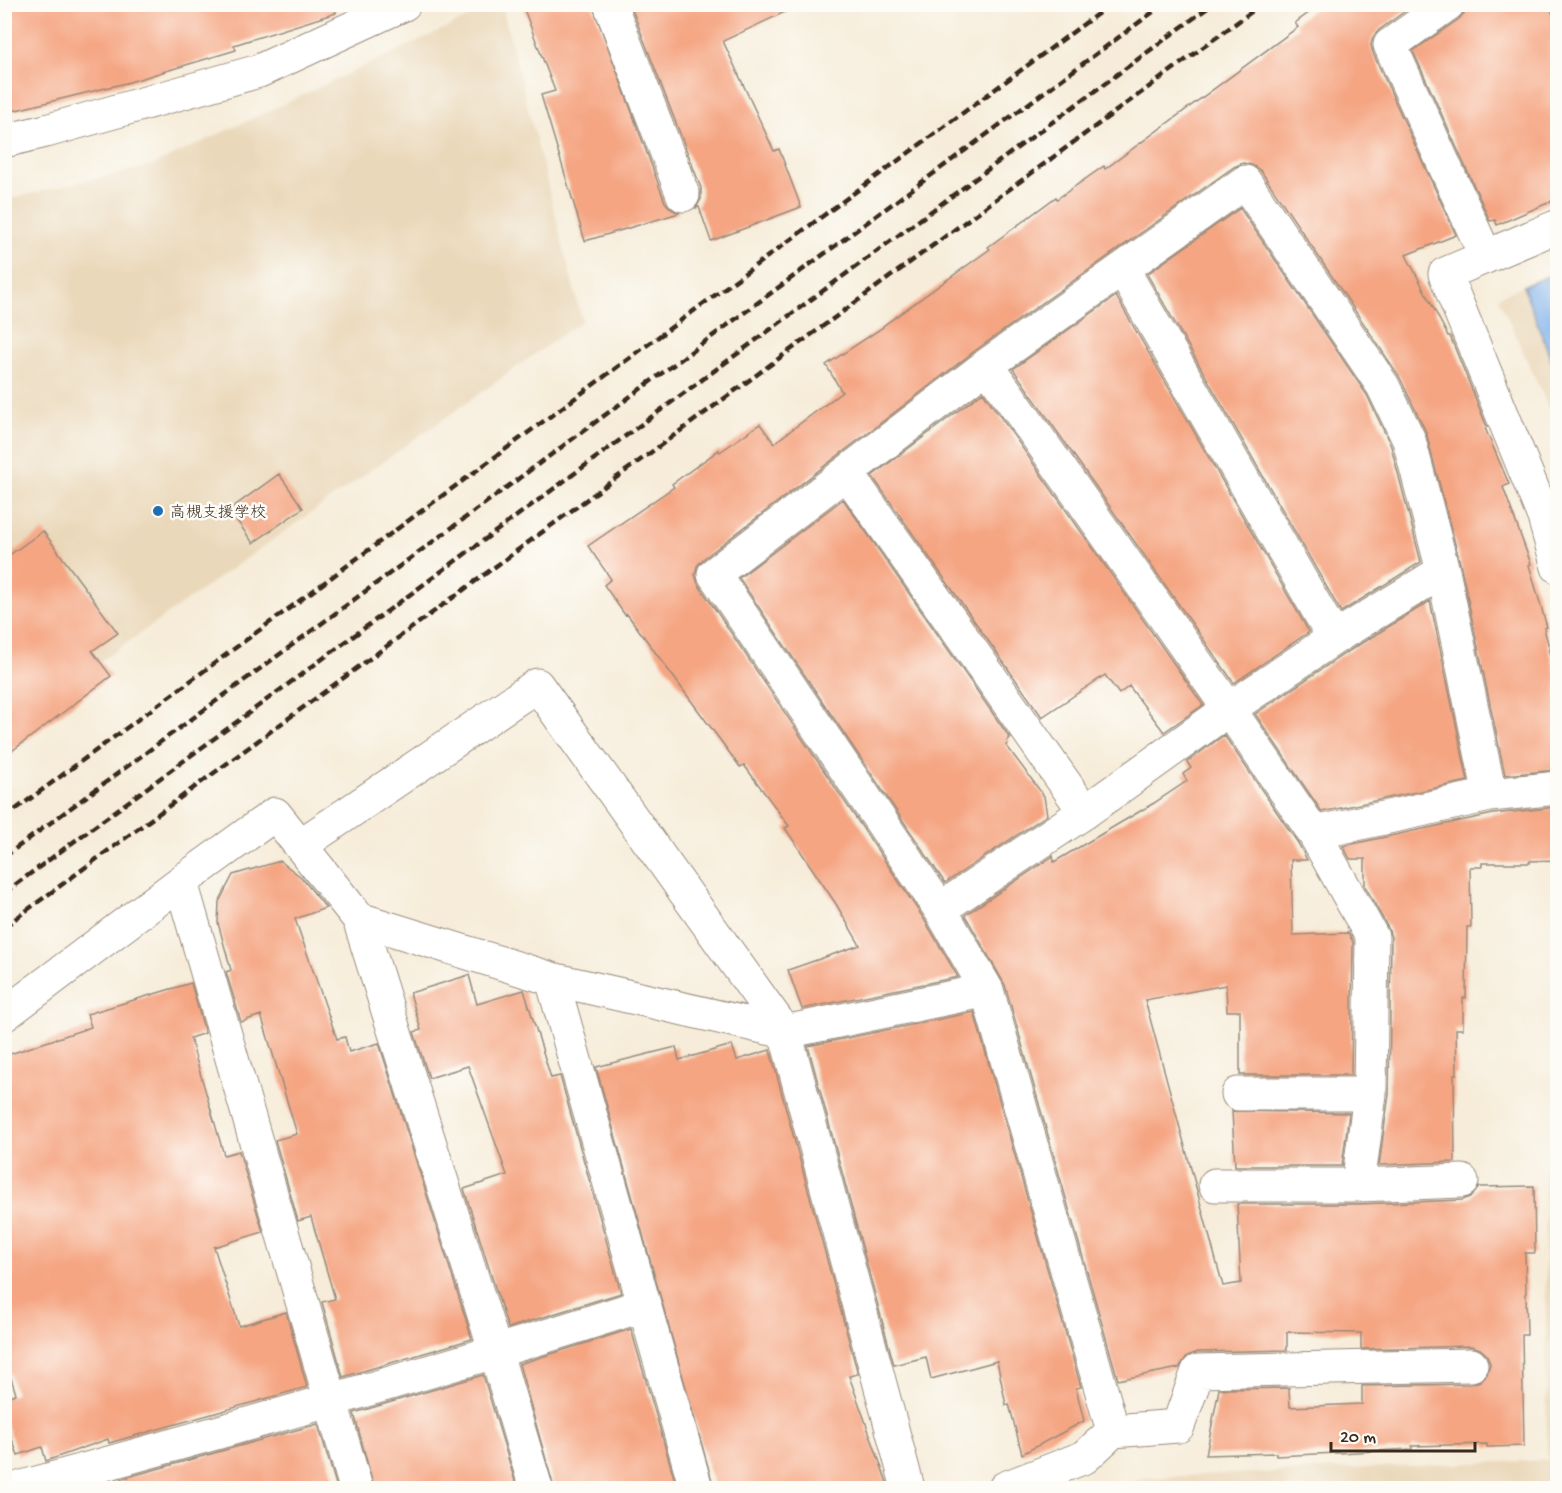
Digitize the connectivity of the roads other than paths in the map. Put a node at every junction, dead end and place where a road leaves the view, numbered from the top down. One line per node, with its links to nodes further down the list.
1 (404, 4): 4 (street)
2 (610, 4): 5 (street)
3 (1448, 4): 7 (street)
4 (4, 141)
5 (683, 195)
6 (1557, 226): 7 (street)
7 (1486, 257): 11 (street)
8 (1123, 270): 9 (street); 12 (street); 13 (street)
9 (987, 365): 10 (street); 14 (street)
10 (847, 473): 17 (street); 21 (street)
11 (1557, 567)
12 (1443, 572): 13 (street); 16 (street)
13 (1334, 638): 14 (street)
14 (1229, 709): 17 (street); 18 (street)
15 (1557, 788): 16 (street)
16 (1490, 795): 18 (street)
17 (1085, 812): 21 (street)
18 (1314, 833): 28 (street)
19 (301, 845): 20 (street); 22 (street); 26 (street)
20 (181, 882): 25 (street); 35 (street)
21 (940, 909): 24 (street)
22 (359, 919): 23 (street); 33 (street)
23 (552, 979): 26 (street); 32 (street)
24 (987, 990): 26 (street); 36 (street)
25 (4, 1015)
26 (785, 1032): 41 (street)
27 (1238, 1094): 28 (street)
28 (1370, 1094): 31 (street)
29 (1462, 1181): 31 (street)
30 (1215, 1185): 31 (street)
31 (1358, 1185)
32 (644, 1305): 33 (street); 40 (street)
33 (496, 1353): 35 (street); 39 (street)
34 (1471, 1365): 36 (street)
35 (331, 1402): 37 (street); 38 (street)
36 (1113, 1431): 42 (street)
37 (19, 1488)
38 (356, 1488)
39 (536, 1488)
40 (696, 1488)
41 (908, 1488)
42 (1005, 1488)

